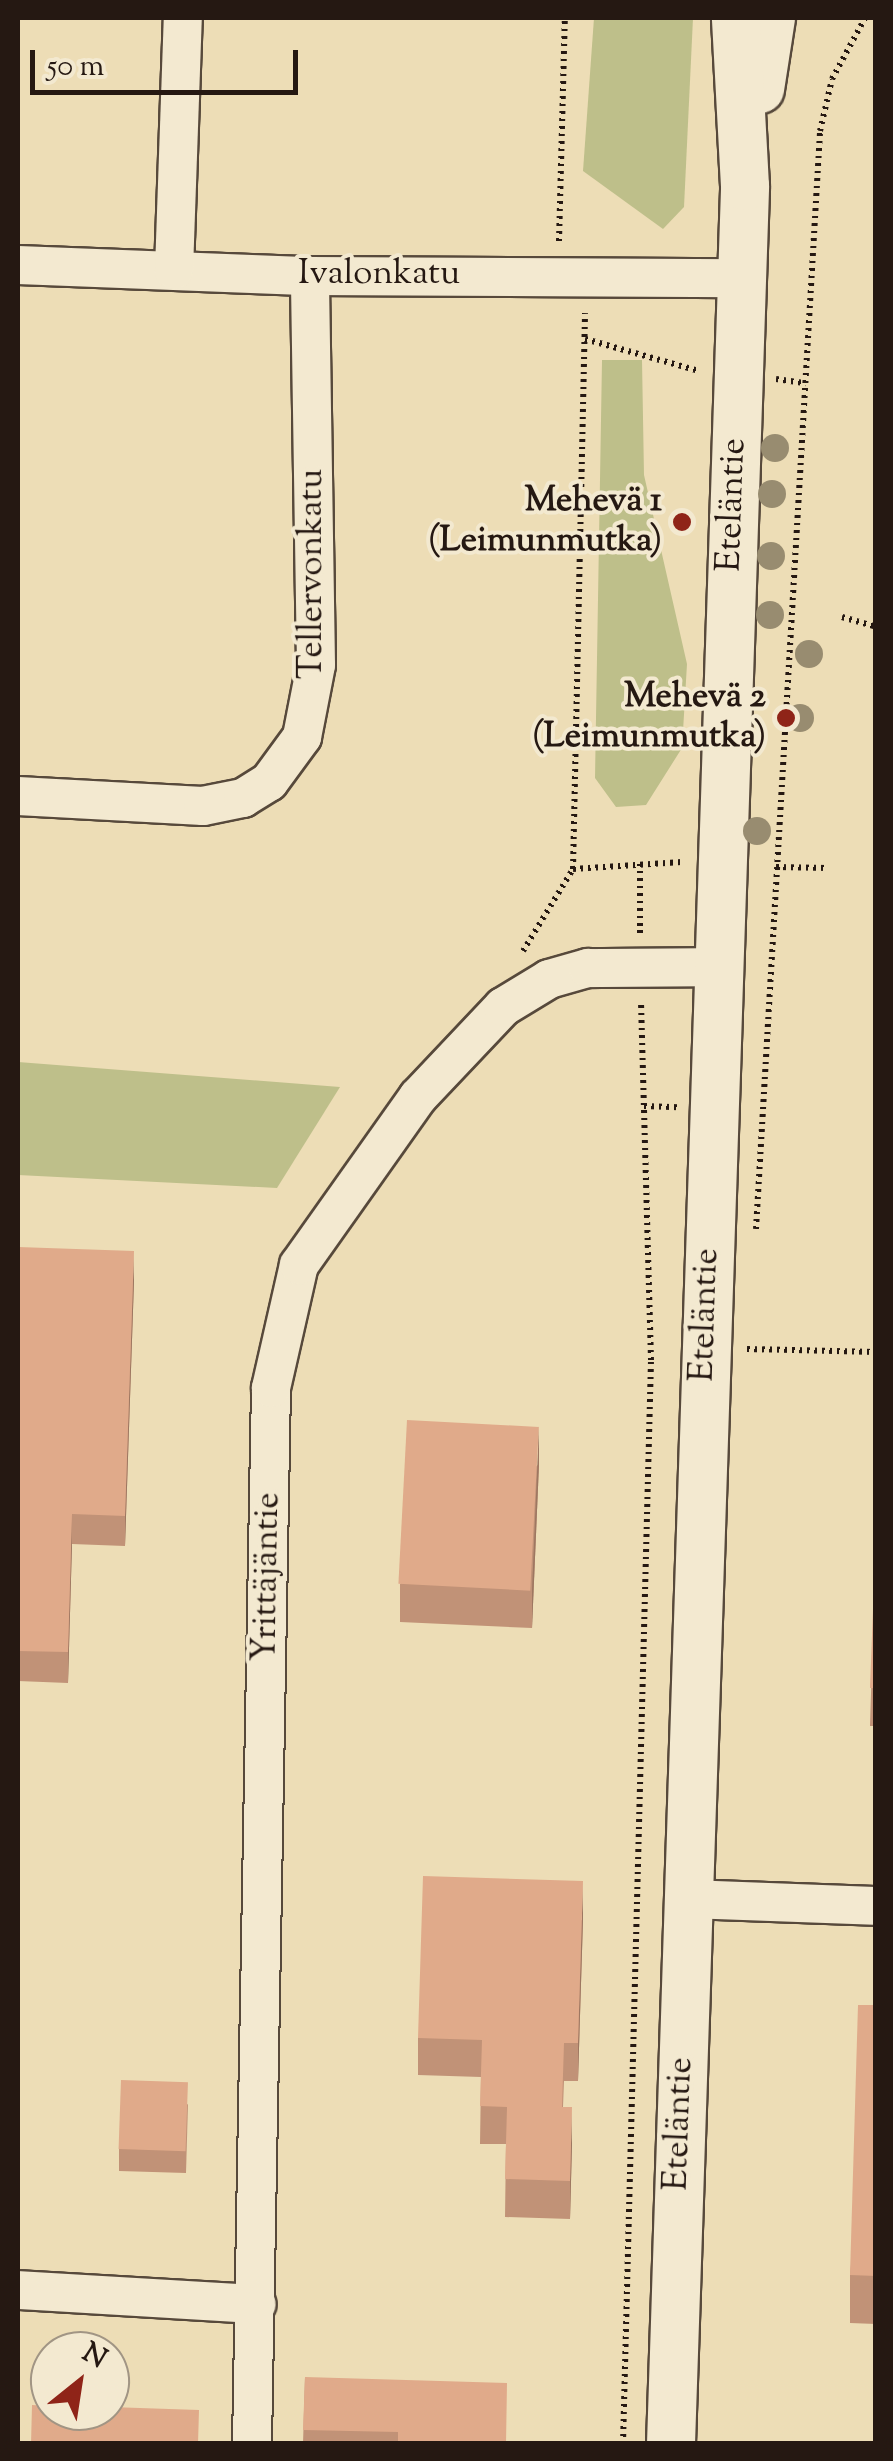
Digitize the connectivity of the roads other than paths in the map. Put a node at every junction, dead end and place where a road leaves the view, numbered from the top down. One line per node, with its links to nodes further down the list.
1 (184, 18): 6 (street)
2 (736, 18): 4 (street, Eteläntie)
3 (771, 18): 4 (street, Eteläntie)
4 (745, 186): 8 (street, Eteläntie)
5 (18, 265): 6 (street, Ivalonkatu)
6 (174, 270): 7 (street, Ivalonkatu)
7 (310, 276): 8 (street, Ivalonkatu); 9 (street, Tellervonkatu)
8 (741, 278): 10 (street, Eteläntie)
9 (18, 796)
10 (716, 967): 11 (street, Eteläntie); 14 (street, Yrittäjäntie)
11 (687, 1899): 12 (street); 16 (street, Eteläntie)
12 (876, 1906)
13 (18, 2290): 14 (street)
14 (258, 2304): 15 (street, Yrittäjäntie)
15 (252, 2444)
16 (670, 2444)

